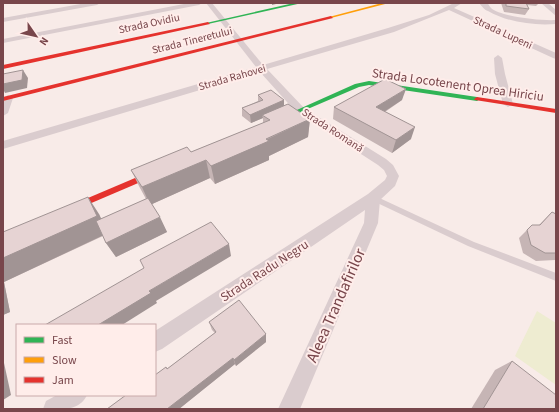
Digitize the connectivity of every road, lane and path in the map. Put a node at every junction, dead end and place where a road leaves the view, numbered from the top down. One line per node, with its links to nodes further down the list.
1 (97, 3): 13 (street)
2 (199, 3): 13 (street)
3 (209, 3): 12 (street, Strada Romană)
4 (300, 3): 12 (main road, Strada Ovidiu)
5 (387, 3): 16 (main road, Strada Tineretului)
6 (459, 3): 9 (street, Strada Rahovei)
7 (482, 3): 14 (street)
8 (544, 3): 10 (street)
9 (444, 8): 17 (street, Strada Lupeni); 20 (street, Strada Rahovei)
10 (556, 14)
11 (3, 20): 13 (street)
12 (222, 20): 16 (street, Strada Romană); 19 (main road, Strada Ovidiu)
13 (41, 21): 15 (street)
14 (556, 22)
15 (3, 41)
16 (238, 41): 20 (street, Strada Romană); 21 (main road, Strada Tineretului)
17 (554, 53)
18 (498, 58): 22 (street)
19 (3, 67)
20 (262, 69): 23 (street, Strada Romană); 27 (street, Strada Rahovei)
21 (6, 98): 25 (street)
22 (508, 104): 23 (main road, Strada Locotenent Oprea Hiriciu); 24 (main road, Strada Locotenent Oprea Hiriciu)
23 (300, 110): 26 (main road, Strada Locotenent Oprea Hiriciu); 29 (street, Strada Romană)
24 (556, 111)
25 (3, 114)
26 (264, 126)
27 (3, 144)
28 (170, 166): 30 (main road)
29 (373, 198): 31 (lane); 32 (street, Strada Radu Negru); 35 (street, Aleea Trandafirilor)
30 (54, 216)
31 (556, 277)
32 (156, 341)
33 (74, 396): 34 (street)
34 (54, 409)
35 (289, 409)

